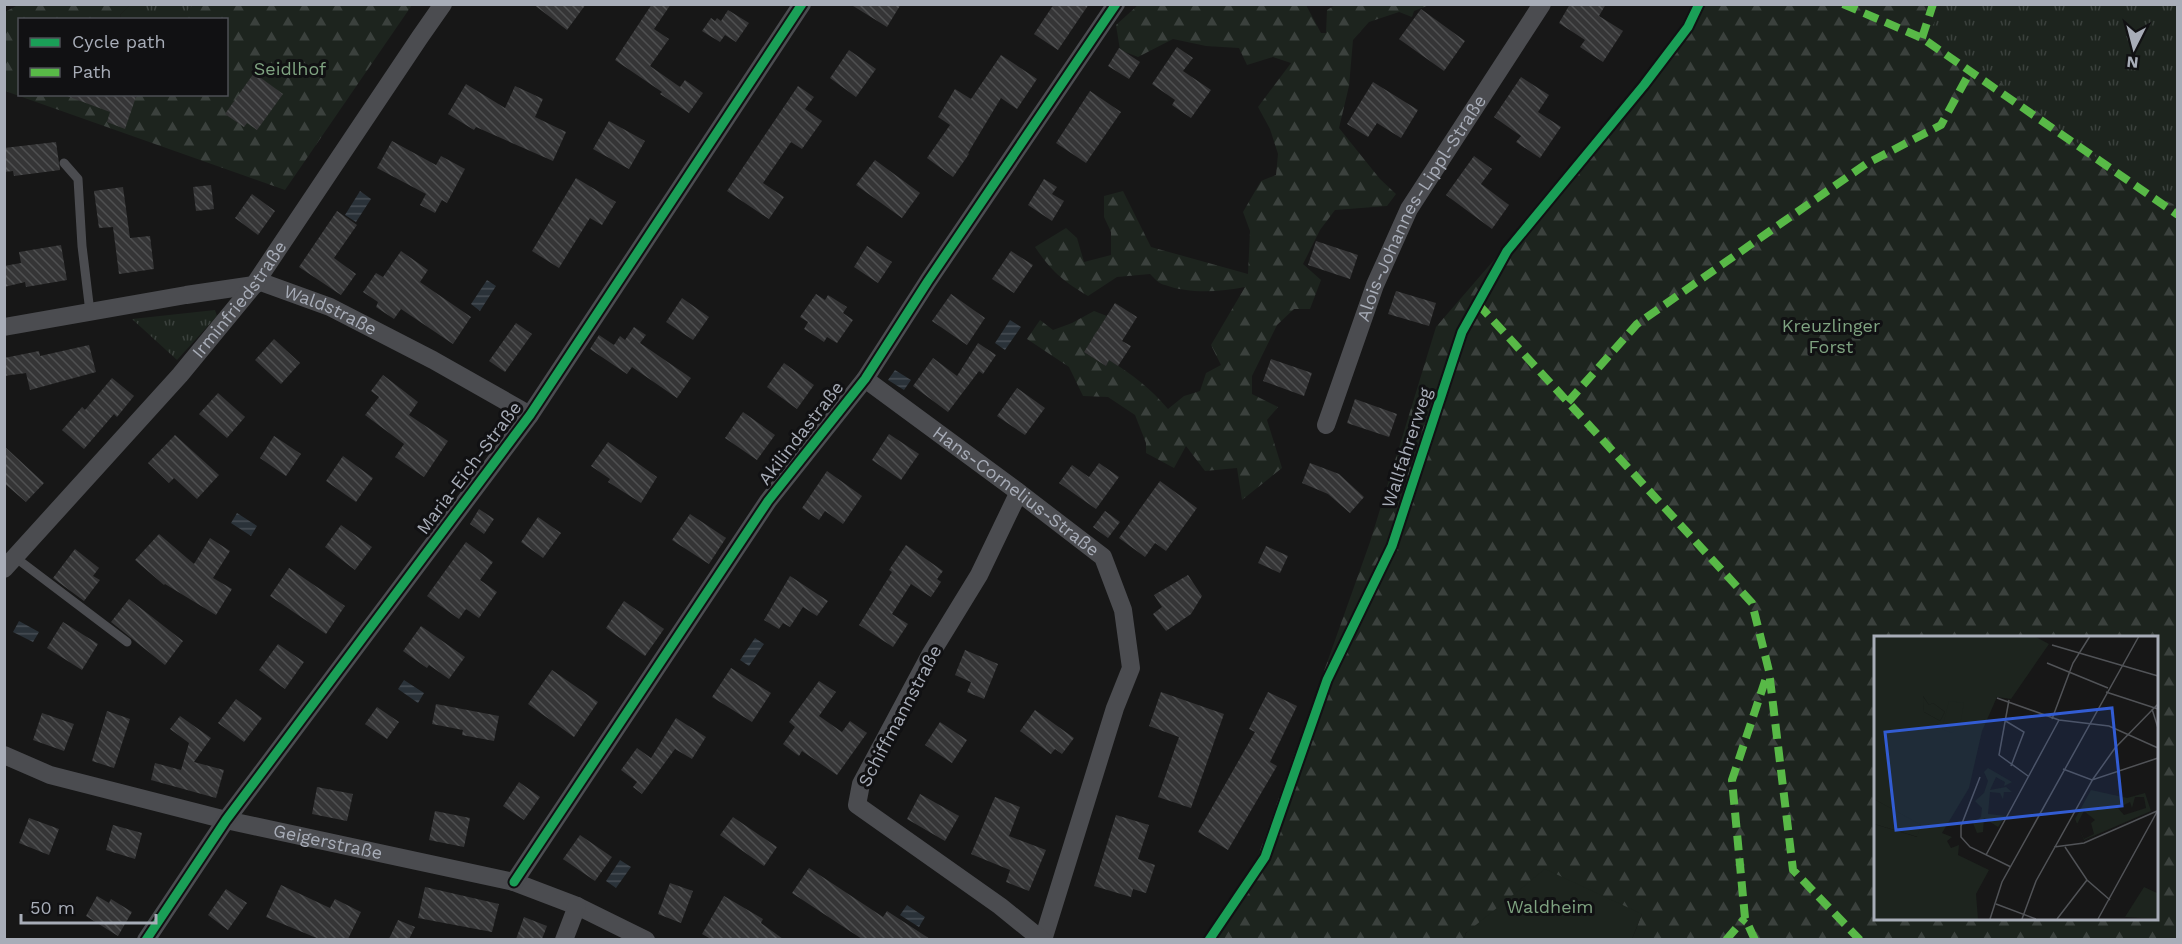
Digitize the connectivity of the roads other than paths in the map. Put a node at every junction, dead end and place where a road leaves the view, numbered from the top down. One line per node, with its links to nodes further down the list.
1 (443, 4): 6 (street, Irminfriedstraße)
2 (802, 4): 10 (street, Maria-Eich-Straße)
3 (1116, 4): 9 (street, Akilindastraße)
4 (1542, 4): 11 (street, Alois-Johannes-Lippl-Straße)
5 (64, 163): 7 (lane)
6 (254, 285): 7 (street, Waldstraße); 10 (street, Waldstraße); 13 (street, Irminfriedstraße)
7 (90, 312): 8 (street, Waldstraße)
8 (4, 327)
9 (865, 379): 12 (street, Hans-Cornelius-Straße); 17 (street, Akilindastraße)
10 (530, 415): 16 (street, Maria-Eich-Straße)
11 (1326, 425)
12 (1017, 491): 22 (street, Hans-Cornelius-Straße); 22 (street, Schiffmannstraße)
13 (10, 564): 14 (lane)
14 (127, 642)
15 (4, 755): 16 (street, Geigerstraße)
16 (226, 820): 17 (street, Geigerstraße); 19 (street, Maria-Eich-Straße)
17 (514, 882): 18 (street, Geigerstraße)
18 (577, 906): 20 (street); 21 (street, Geigerstraße)
19 (146, 939)
20 (564, 939)
21 (646, 939)
22 (1043, 939)

